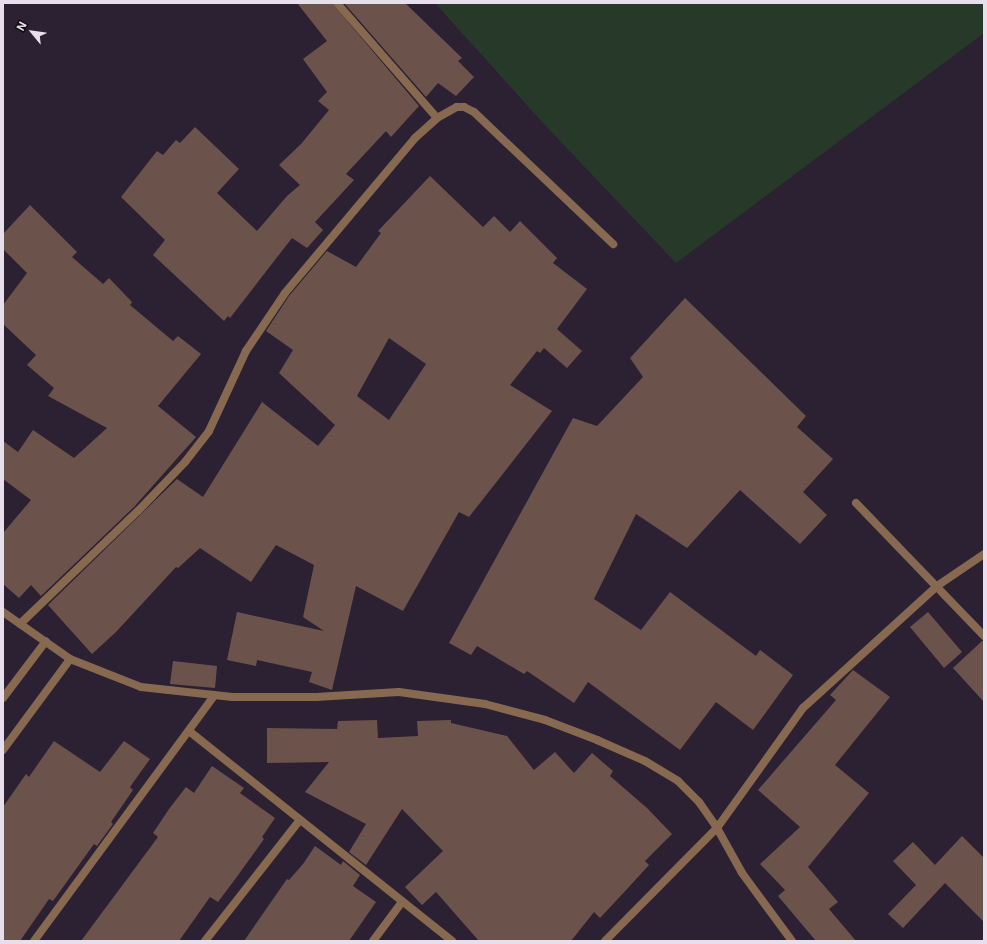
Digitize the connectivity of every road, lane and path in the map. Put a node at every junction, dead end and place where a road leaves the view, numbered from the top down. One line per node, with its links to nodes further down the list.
1 (337, 3): 2 (street)
2 (438, 118): 3 (street); 8 (street)
3 (613, 244)
4 (856, 503): 6 (street)
5 (984, 554): 6 (street)
6 (937, 586): 9 (street); 17 (street)
7 (3, 612): 8 (street)
8 (20, 624): 10 (street)
9 (984, 636)
10 (46, 641): 11 (street); 13 (street)
11 (70, 658): 12 (street); 15 (street)
12 (215, 695): 14 (street); 17 (street)
13 (3, 698)
14 (189, 731): 16 (street); 19 (street)
15 (3, 750)
16 (300, 820): 18 (street); 20 (street)
17 (717, 828): 23 (street); 24 (street)
18 (402, 902): 21 (street); 22 (street)
19 (34, 941)
20 (205, 941)
21 (372, 941)
22 (452, 941)
23 (605, 941)
24 (792, 941)

